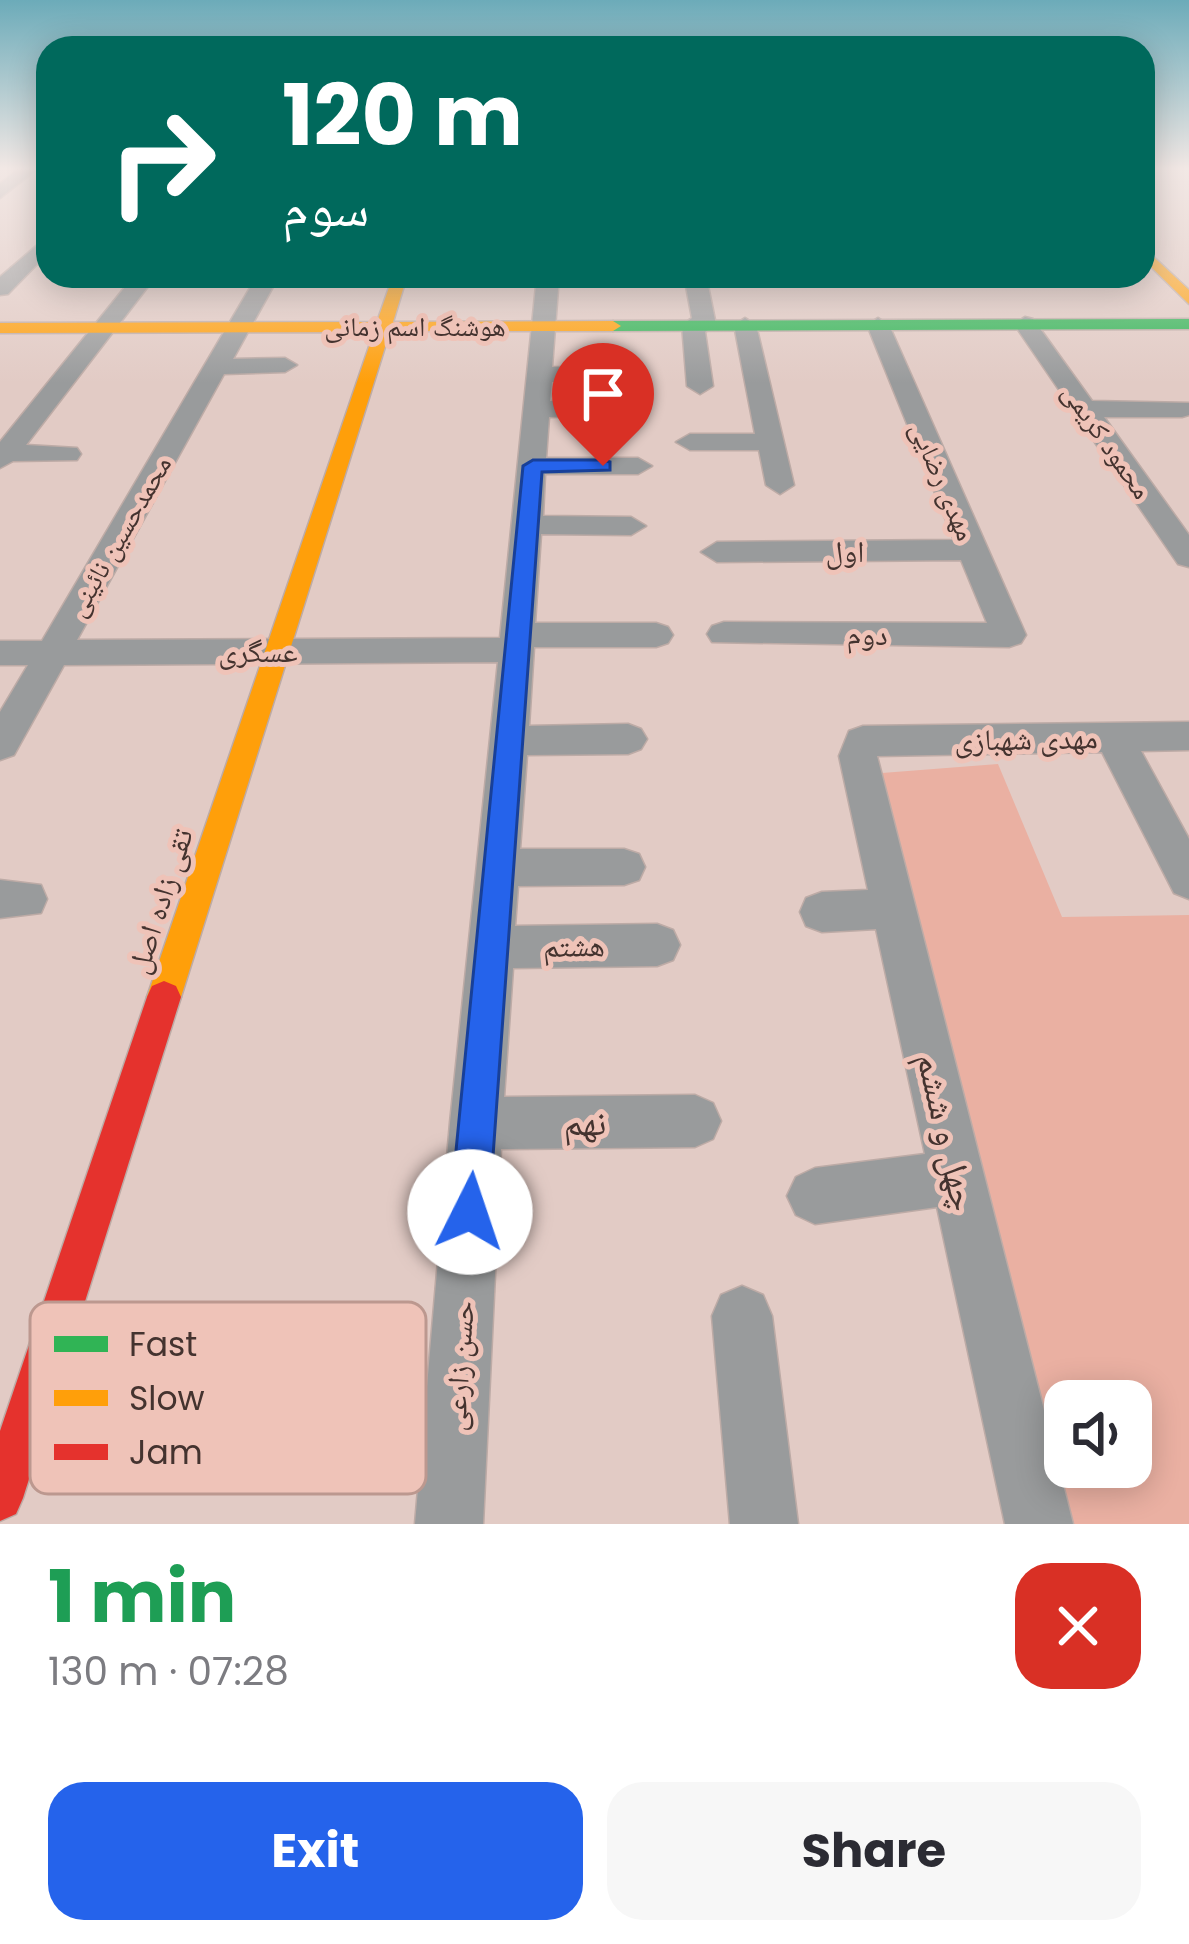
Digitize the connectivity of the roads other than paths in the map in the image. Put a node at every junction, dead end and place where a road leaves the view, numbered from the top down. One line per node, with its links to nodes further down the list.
1 (36, 254): 3 (street)
2 (1155, 264): 11 (street)
3 (21, 268): 4 (street); 10 (street)
4 (36, 269)
5 (135, 288): 21 (street)
6 (261, 288): 19 (street, محمدحسین نائینی)
7 (396, 288): 17 (street, تقی زاده اصل)
8 (547, 288): 18 (street, حسن زارعی)
9 (695, 288): 14 (street)
10 (0, 289)
11 (1189, 299)
12 (1025, 324): 13 (street, هوشنگ اسم زمانی); 16 (street, هوشنگ اسم زمانی); 28 (street, محمود کریمی)
13 (1189, 324)
14 (699, 325): 15 (street, هوشنگ اسم زمانی); 18 (street, هوشنگ اسم زمانی); 25 (street)
15 (745, 325): 16 (street, هوشنگ اسم زمانی); 31 (street)
16 (878, 325): 39 (street, مهدی رضایی)
17 (383, 326): 18 (street, هوشنگ اسم زمانی); 19 (street, هوشنگ اسم زمانی); 46 (street, تقی زاده اصل)
18 (545, 326): 26 (street, حسن زارعی)
19 (238, 327): 21 (street, هوشنگ اسم زمانی); 23 (street, محمدحسین نائینی)
20 (0, 328): 21 (street, هوشنگ اسم زمانی)
21 (103, 328): 33 (street)
22 (285, 365): 23 (street)
23 (215, 367): 48 (street, محمدحسین نائینی)
24 (630, 375): 26 (street)
25 (700, 386)
26 (539, 391): 27 (street); 34 (street, حسن زارعی)
27 (621, 407)
28 (1085, 409): 29 (street); 40 (street, محمود کریمی)
29 (1183, 409)
30 (690, 442): 31 (street)
31 (770, 442): 36 (street)
32 (67, 454): 33 (street)
33 (3, 456)
34 (533, 466): 35 (street); 37 (street, حسن زارعی)
35 (638, 466)
36 (780, 485)
37 (528, 525): 38 (street); 45 (street, حسن زارعی)
38 (631, 526)
39 (972, 550): 41 (street, اول); 44 (street, مهدی رضایی)
40 (1189, 557)
41 (721, 585)
42 (724, 634): 44 (street, دوم)
43 (656, 635): 45 (street, عسگری)
44 (1010, 635)
45 (518, 642): 46 (street, عسگری); 52 (street, حسن زارعی)
46 (277, 651): 48 (street, عسگری); 66 (street, تقی زاده اصل)
47 (0, 652): 48 (street, عسگری)
48 (53, 652): 54 (street, محمدحسین نائینی)
49 (1189, 736): 50 (street, مهدی شهبازی)
50 (1114, 737): 53 (street, مهدی شهبازی); 57 (street)
51 (628, 739): 52 (street)
52 (509, 740): 56 (street, حسن زارعی)
53 (863, 741): 58 (street, چهل و ششم)
54 (0, 746)
55 (624, 867): 56 (street)
56 (498, 868): 61 (street, حسن زارعی)
57 (1189, 880)
58 (895, 908): 59 (street); 64 (street, چهل و ششم)
59 (822, 911)
60 (657, 945): 61 (street, هشتم)
61 (491, 947): 63 (street, حسن زارعی)
62 (695, 1121): 63 (street, نهم)
63 (476, 1123): 70 (street, حسن زارعی)
64 (957, 1177): 65 (street); 72 (street, چهل و ششم)
65 (815, 1196)
66 (64, 1302)
67 (742, 1316): 71 (street)
68 (30, 1406): 69 (street, تقی زاده اصل)
69 (0, 1498)
70 (449, 1524)
71 (764, 1524)
72 (1039, 1524)

